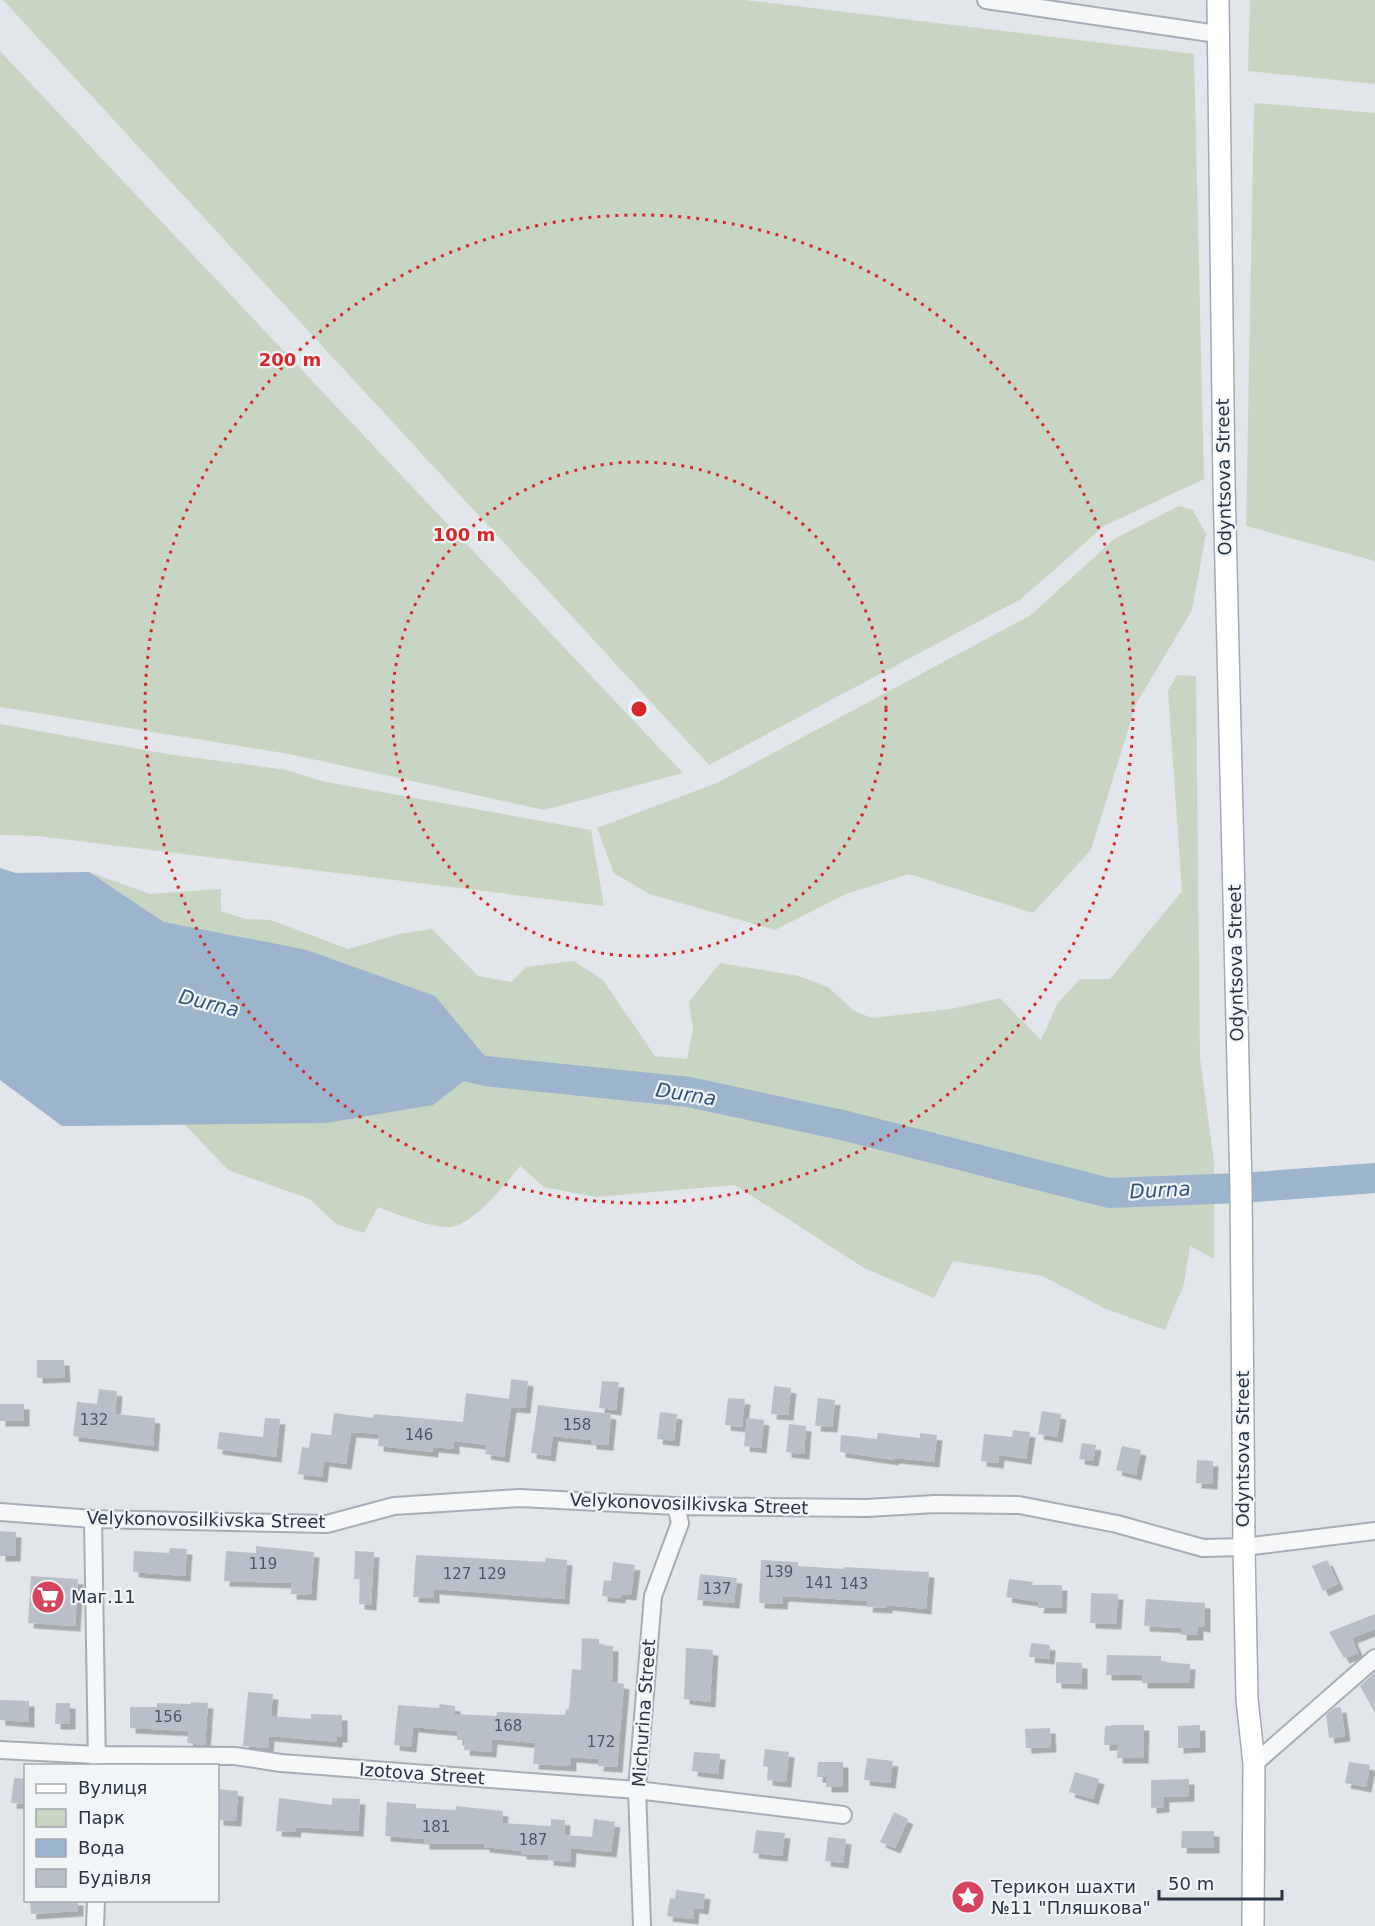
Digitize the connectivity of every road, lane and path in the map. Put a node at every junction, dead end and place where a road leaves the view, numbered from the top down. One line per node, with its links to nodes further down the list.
1 (986, 0): 3 (street)
2 (1218, 0): 3 (main road, Odyntsova Street)
3 (1217, 34): 8 (main road, Odyntsova Street)
4 (676, 1506): 6 (street, Velykonovosilkivska Street); 8 (street, Velykonovosilkivska Street); 13 (street, Michurina Street)
5 (0, 1512): 6 (street, Velykonovosilkivska Street)
6 (93, 1519): 11 (street)
7 (1375, 1531): 8 (street, Velykonovosilkivska Street)
8 (1244, 1547): 12 (main road, Odyntsova Street)
9 (1375, 1658): 12 (street)
10 (0, 1750): 11 (street, Izotova Street)
11 (97, 1760): 13 (street, Izotova Street)
12 (1254, 1764): 18 (main road, Odyntsova Street)
13 (637, 1790): 14 (street, Izotova Street); 17 (street, Michurina Street)
14 (843, 1815)
15 (96, 1902): 16 (street)
16 (95, 1926)
17 (642, 1926)
18 (1253, 1926)

